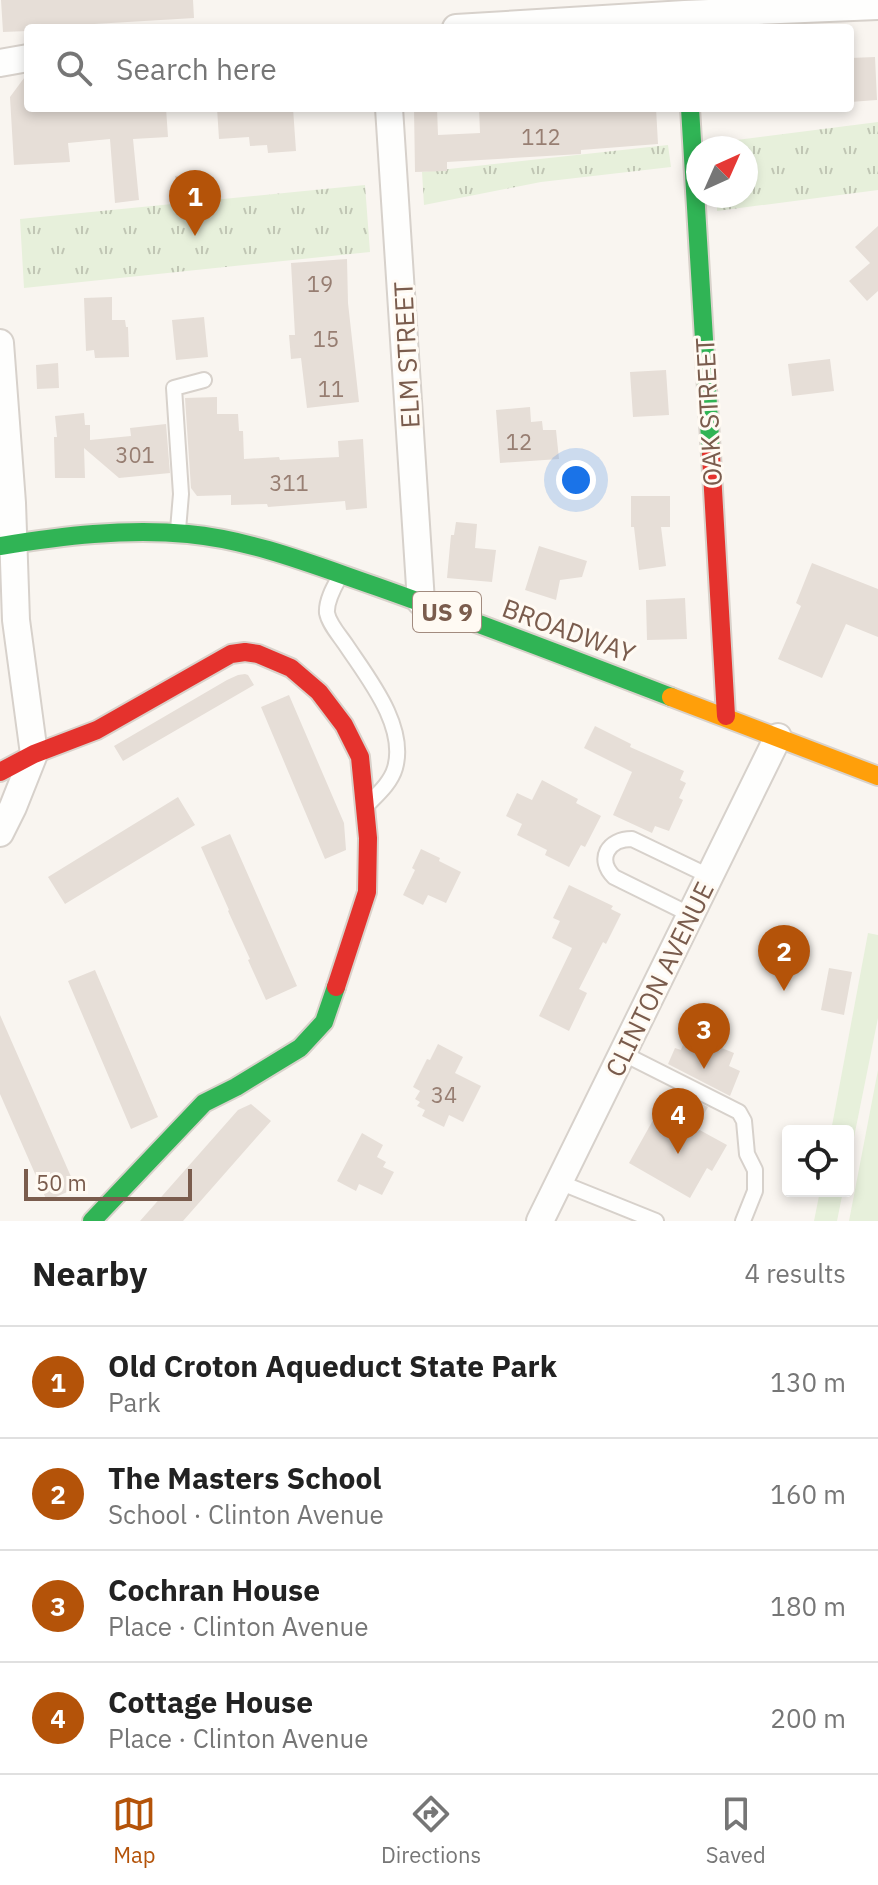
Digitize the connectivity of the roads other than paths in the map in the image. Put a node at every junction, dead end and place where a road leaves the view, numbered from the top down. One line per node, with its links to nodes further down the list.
1 (878, 6): 2 (street)
2 (686, 21): 3 (street)
3 (587, 24)
4 (24, 59): 5 (street)
5 (0, 63)
6 (389, 112): 14 (street, ELM STREET)
7 (690, 112): 15 (street, OAK STREET)
8 (0, 343): 10 (street)
9 (204, 380): 11 (lane)
10 (2, 417): 12 (street)
11 (178, 534): 12 (street, BROADWAY / US 9); 13 (street, BROADWAY / US 9)
12 (7, 545): 17 (street)
13 (341, 574): 14 (street, BROADWAY / US 9); 20 (lane)
14 (421, 602): 15 (street, BROADWAY / US 9)
15 (726, 716): 16 (street, BROADWAY / US 9)
16 (778, 737): 19 (street, BROADWAY / US 9); 22 (street, CLINTON AVENUE)
17 (34, 754): 18 (street); 20 (street); 21 (street)
18 (0, 772)
19 (878, 776)
20 (365, 808): 26 (street)
21 (0, 833)
22 (709, 876): 23 (street, CLINTON AVENUE); 23 (lane)
23 (691, 915): 24 (street, CLINTON AVENUE)
24 (622, 1053): 25 (street, CLINTON AVENUE); 29 (lane)
25 (559, 1182): 27 (street, CLINTON AVENUE); 28 (lane)
26 (92, 1221)
27 (540, 1221)
28 (656, 1221)
29 (743, 1221)

